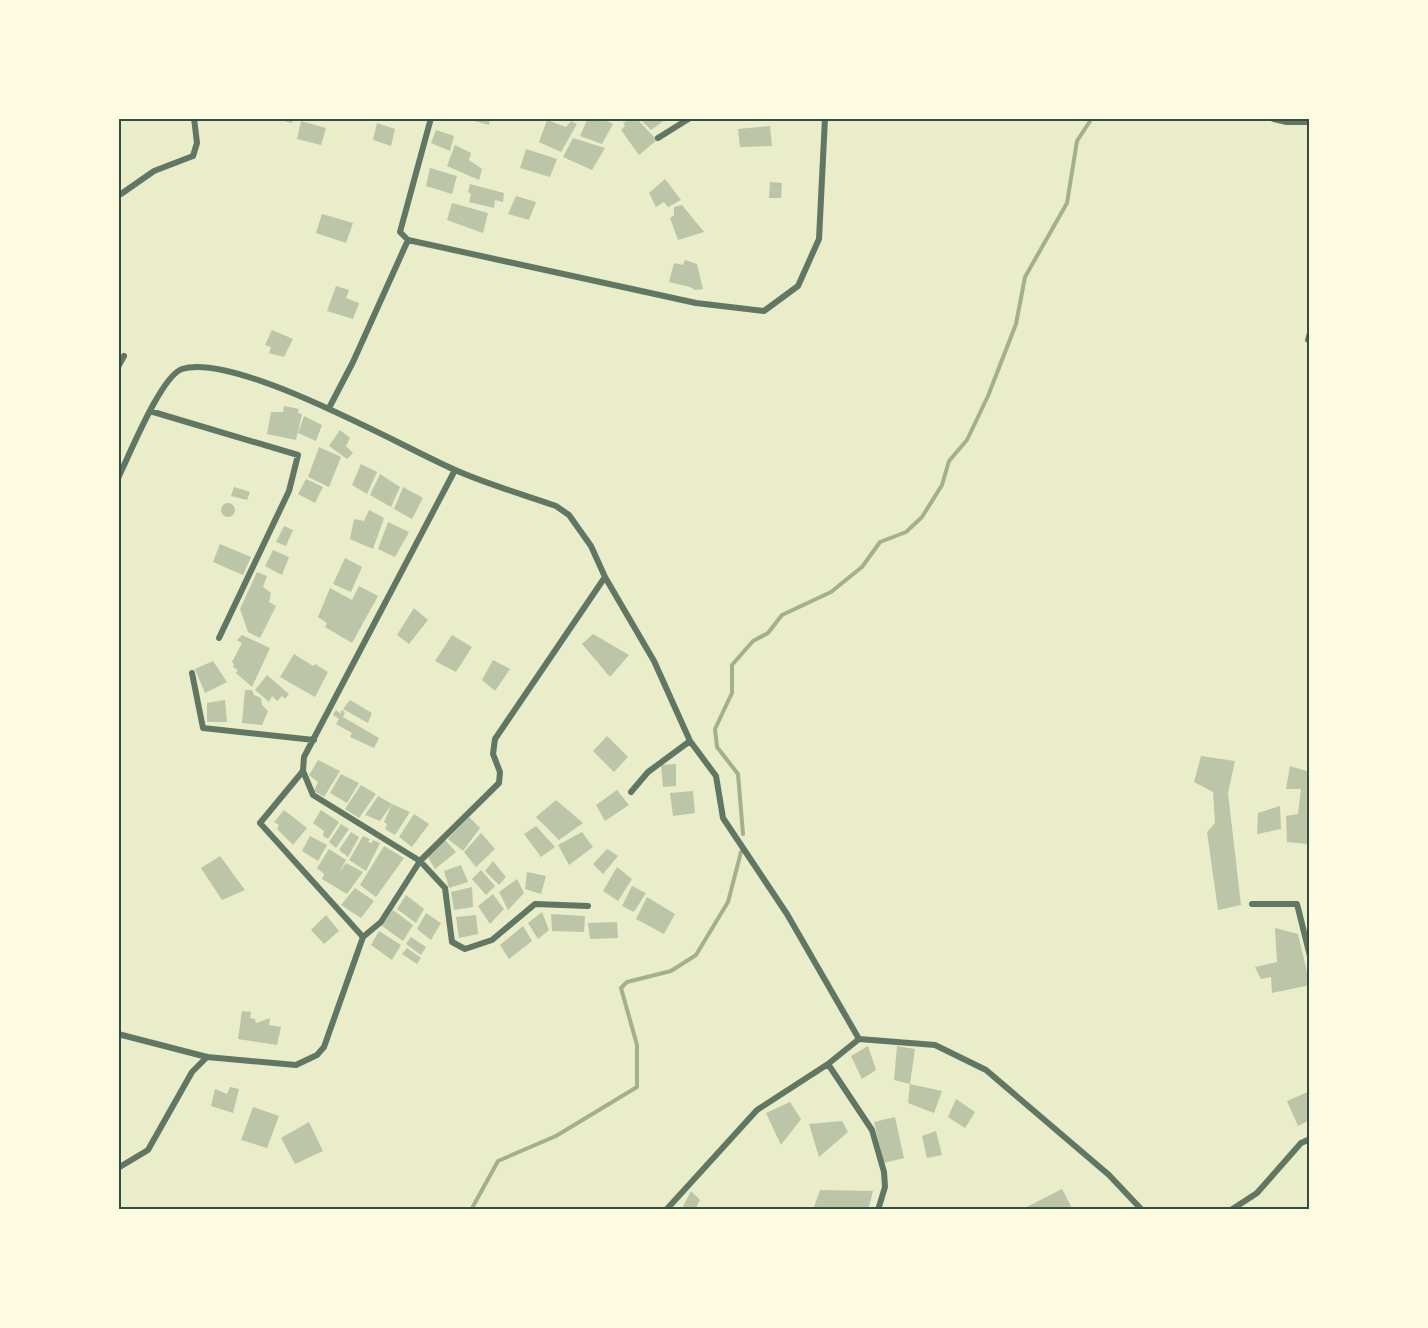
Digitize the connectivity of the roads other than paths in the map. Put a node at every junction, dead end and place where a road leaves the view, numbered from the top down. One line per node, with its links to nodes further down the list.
1 (194, 118): 8 (street)
2 (430, 118): 9 (street)
3 (690, 118): 7 (street)
4 (825, 118): 9 (street)
5 (1274, 118): 6 (street)
6 (1310, 121)
7 (658, 138)
8 (118, 194)
9 (408, 240): 12 (street)
10 (124, 356): 11 (street)
11 (118, 367)
12 (329, 408): 13 (street); 14 (street)
13 (150, 411): 15 (street); 17 (street)
14 (455, 470): 16 (street); 19 (street)
15 (118, 478)
16 (605, 577): 20 (street); 23 (street)
17 (219, 638)
18 (192, 673): 19 (street)
19 (314, 740): 21 (street)
20 (690, 741): 22 (street); 29 (street)
21 (303, 771): 23 (street); 26 (street)
22 (631, 792)
23 (420, 861): 25 (street); 26 (street)
24 (1252, 904): 27 (street)
25 (588, 906)
26 (363, 938): 30 (street)
27 (1310, 956)
28 (118, 1034): 30 (street)
29 (859, 1039): 31 (street); 36 (street)
30 (207, 1057): 33 (street)
31 (828, 1064): 34 (street); 35 (street)
32 (1310, 1139): 37 (street)
33 (118, 1168)
34 (666, 1209)
35 (878, 1209)
36 (1142, 1209)
37 (1231, 1209)

